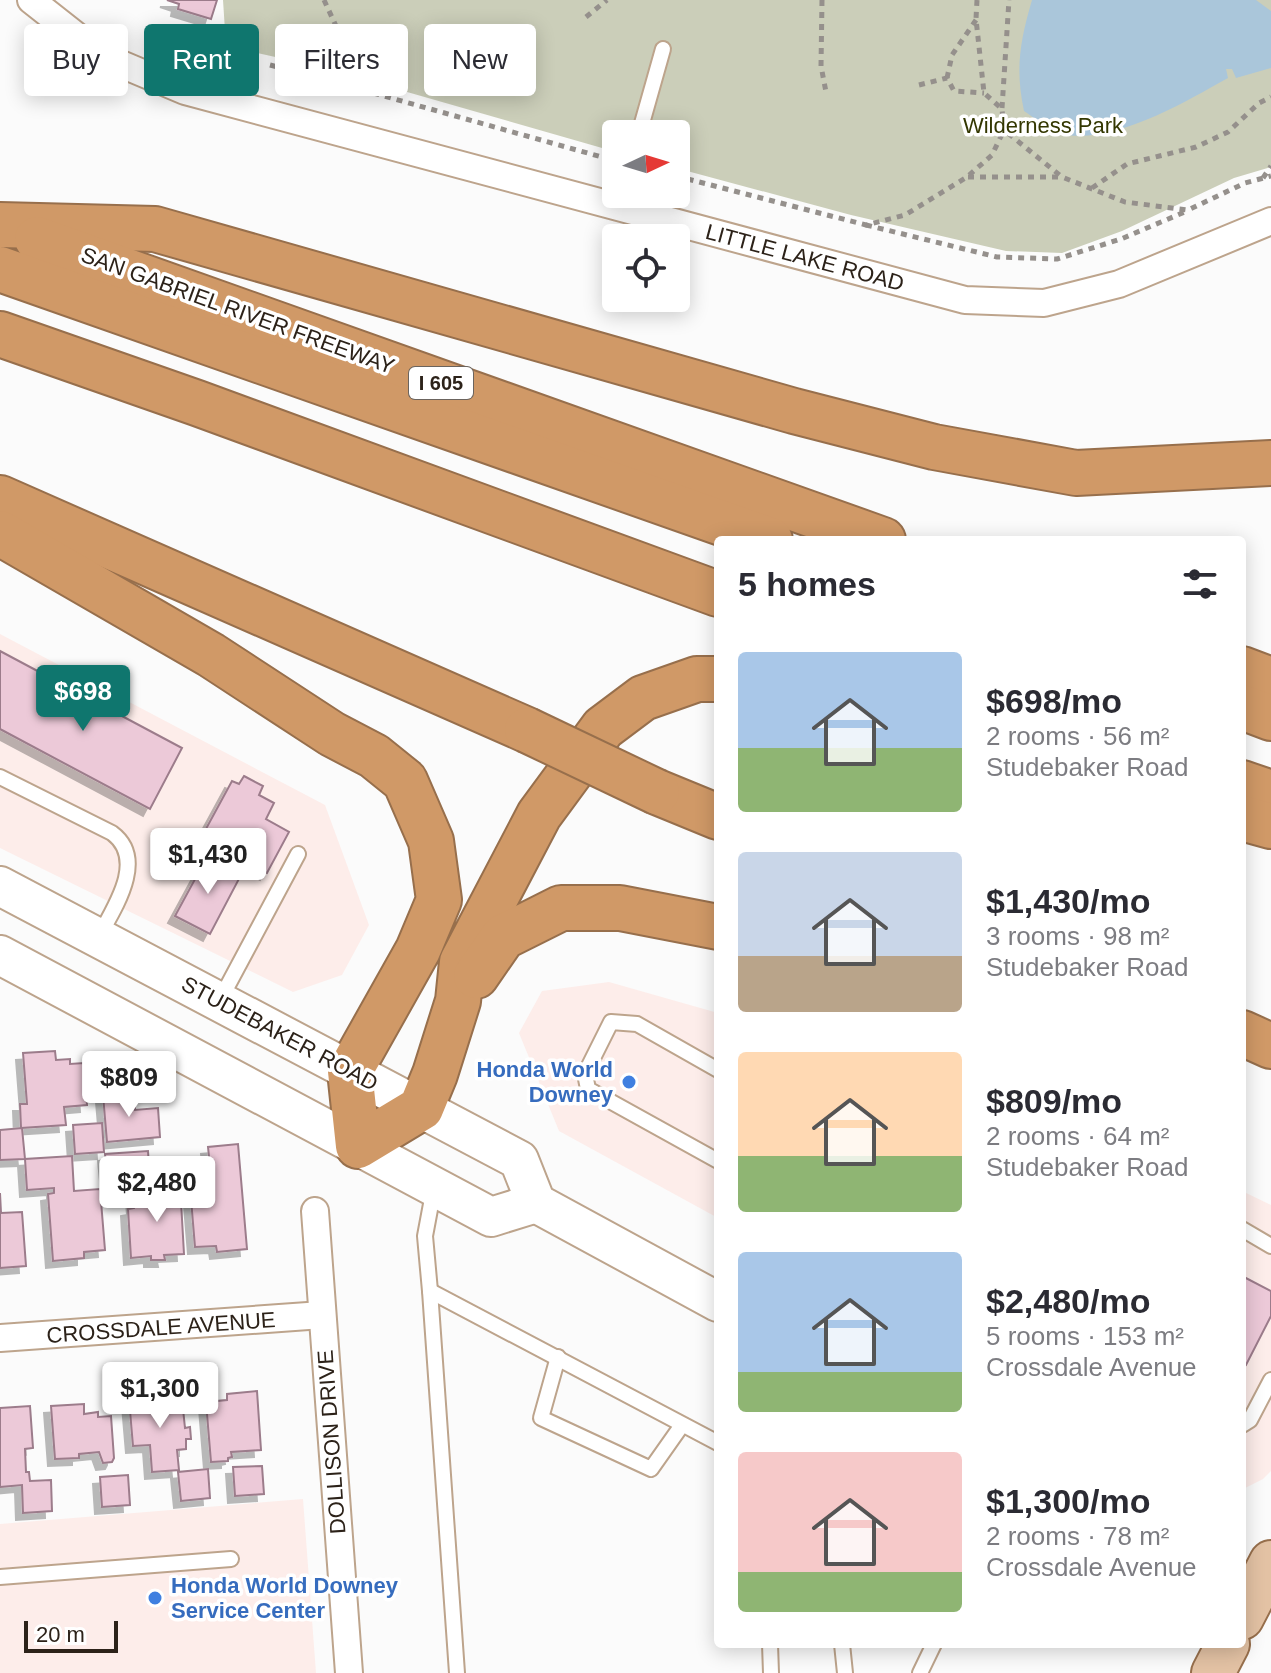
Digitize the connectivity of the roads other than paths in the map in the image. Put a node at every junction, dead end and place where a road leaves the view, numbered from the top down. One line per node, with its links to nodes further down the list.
1 (31, 0): 4 (street, LITTLE LAKE ROAD)
2 (663, 49): 5 (lane)
3 (242, 96): 4 (lane)
4 (240, 106): 6 (street, LITTLE LAKE ROAD)
5 (643, 120)
6 (602, 195)
7 (649, 208): 8 (street, LITTLE LAKE ROAD)
8 (1271, 221)
9 (0, 225): 12 (highway); 16 (highway, SAN GABRIEL RIVER FREEWAY / I 605)
10 (0, 269): 15 (highway)
11 (0, 334): 17 (highway)
12 (1271, 463)
13 (0, 498): 28 (highway, bridge)
14 (0, 533): 42 (highway)
15 (759, 536)
16 (872, 536)
17 (714, 593)
18 (1246, 646): 19 (highway)
19 (1271, 655)
20 (1246, 671): 22 (highway)
21 (714, 679): 37 (highway)
22 (1271, 680)
23 (1246, 709): 24 (highway)
24 (1271, 718)
25 (0, 777): 34 (lane)
26 (1246, 784): 27 (highway)
27 (1271, 793)
28 (714, 815)
29 (1246, 819): 30 (highway)
30 (1271, 826)
31 (298, 854): 36 (lane)
32 (0, 886): 34 (main road, STUDEBAKER ROAD)
33 (714, 926): 37 (highway)
34 (99, 936): 36 (main road, STUDEBAKER ROAD)
35 (0, 955): 44 (main road)
36 (219, 1000): 42 (main road, STUDEBAKER ROAD)
37 (458, 1001): 43 (highway)
38 (1246, 1035): 40 (highway)
39 (1246, 1045): 40 (highway)
40 (1271, 1048)
41 (714, 1068): 45 (lane)
42 (350, 1071): 43 (main road, STUDEBAKER ROAD); 44 (highway)
43 (421, 1108): 44 (highway); 47 (main road, STUDEBAKER ROAD)
44 (358, 1146): 46 (main road)
45 (714, 1159)
46 (434, 1186): 47 (main road); 51 (lane)
47 (536, 1203): 52 (main road)
48 (315, 1211): 53 (street, DOLLISON DRIVE)
49 (1246, 1231): 50 (lane)
50 (1271, 1246)
51 (430, 1291): 55 (lane); 67 (lane)
52 (714, 1300)
53 (322, 1315): 54 (street, CROSSDALE AVENUE); 66 (street, DOLLISON DRIVE)
54 (0, 1338)
55 (558, 1357): 58 (lane); 58 (lane)
56 (1271, 1380): 57 (lane)
57 (1246, 1422)
58 (682, 1425): 59 (lane)
59 (714, 1441)
60 (231, 1559): 61 (lane)
61 (0, 1577)
62 (770, 1648): 68 (lane)
63 (842, 1648): 69 (lane)
64 (930, 1648): 70 (lane)
65 (1226, 1648): 71 (main road)
66 (349, 1673)
67 (457, 1673)
68 (771, 1673)
69 (845, 1673)
70 (920, 1673)
71 (1213, 1673)

